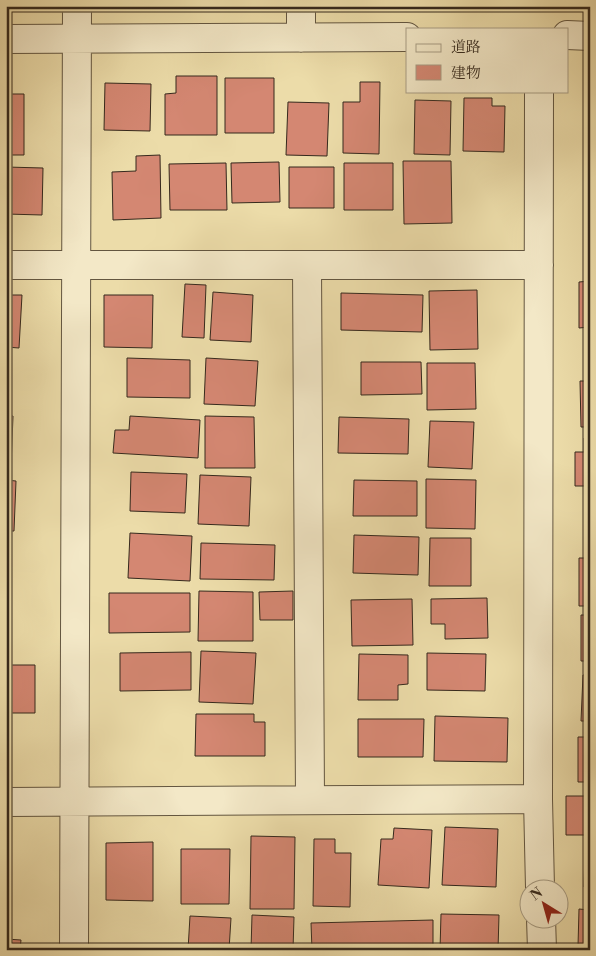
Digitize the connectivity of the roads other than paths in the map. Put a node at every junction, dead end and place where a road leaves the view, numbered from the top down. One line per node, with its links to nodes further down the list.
1 (77, 6): 8 (street)
2 (301, 6): 6 (street)
3 (568, 35): 4 (street)
4 (590, 36)
5 (406, 37): 6 (street)
6 (301, 38): 8 (street)
7 (6, 39): 8 (street)
8 (76, 39): 12 (street)
9 (539, 92): 11 (street)
10 (6, 265): 12 (street)
11 (539, 265): 13 (street); 15 (street)
12 (76, 266): 13 (street); 17 (street)
13 (307, 266): 14 (street)
14 (310, 800): 15 (street); 17 (street)
15 (538, 800): 18 (street)
16 (6, 802): 17 (street)
17 (74, 802): 20 (street)
18 (540, 878)
19 (541, 928): 21 (street)
20 (74, 950)
21 (542, 950)

